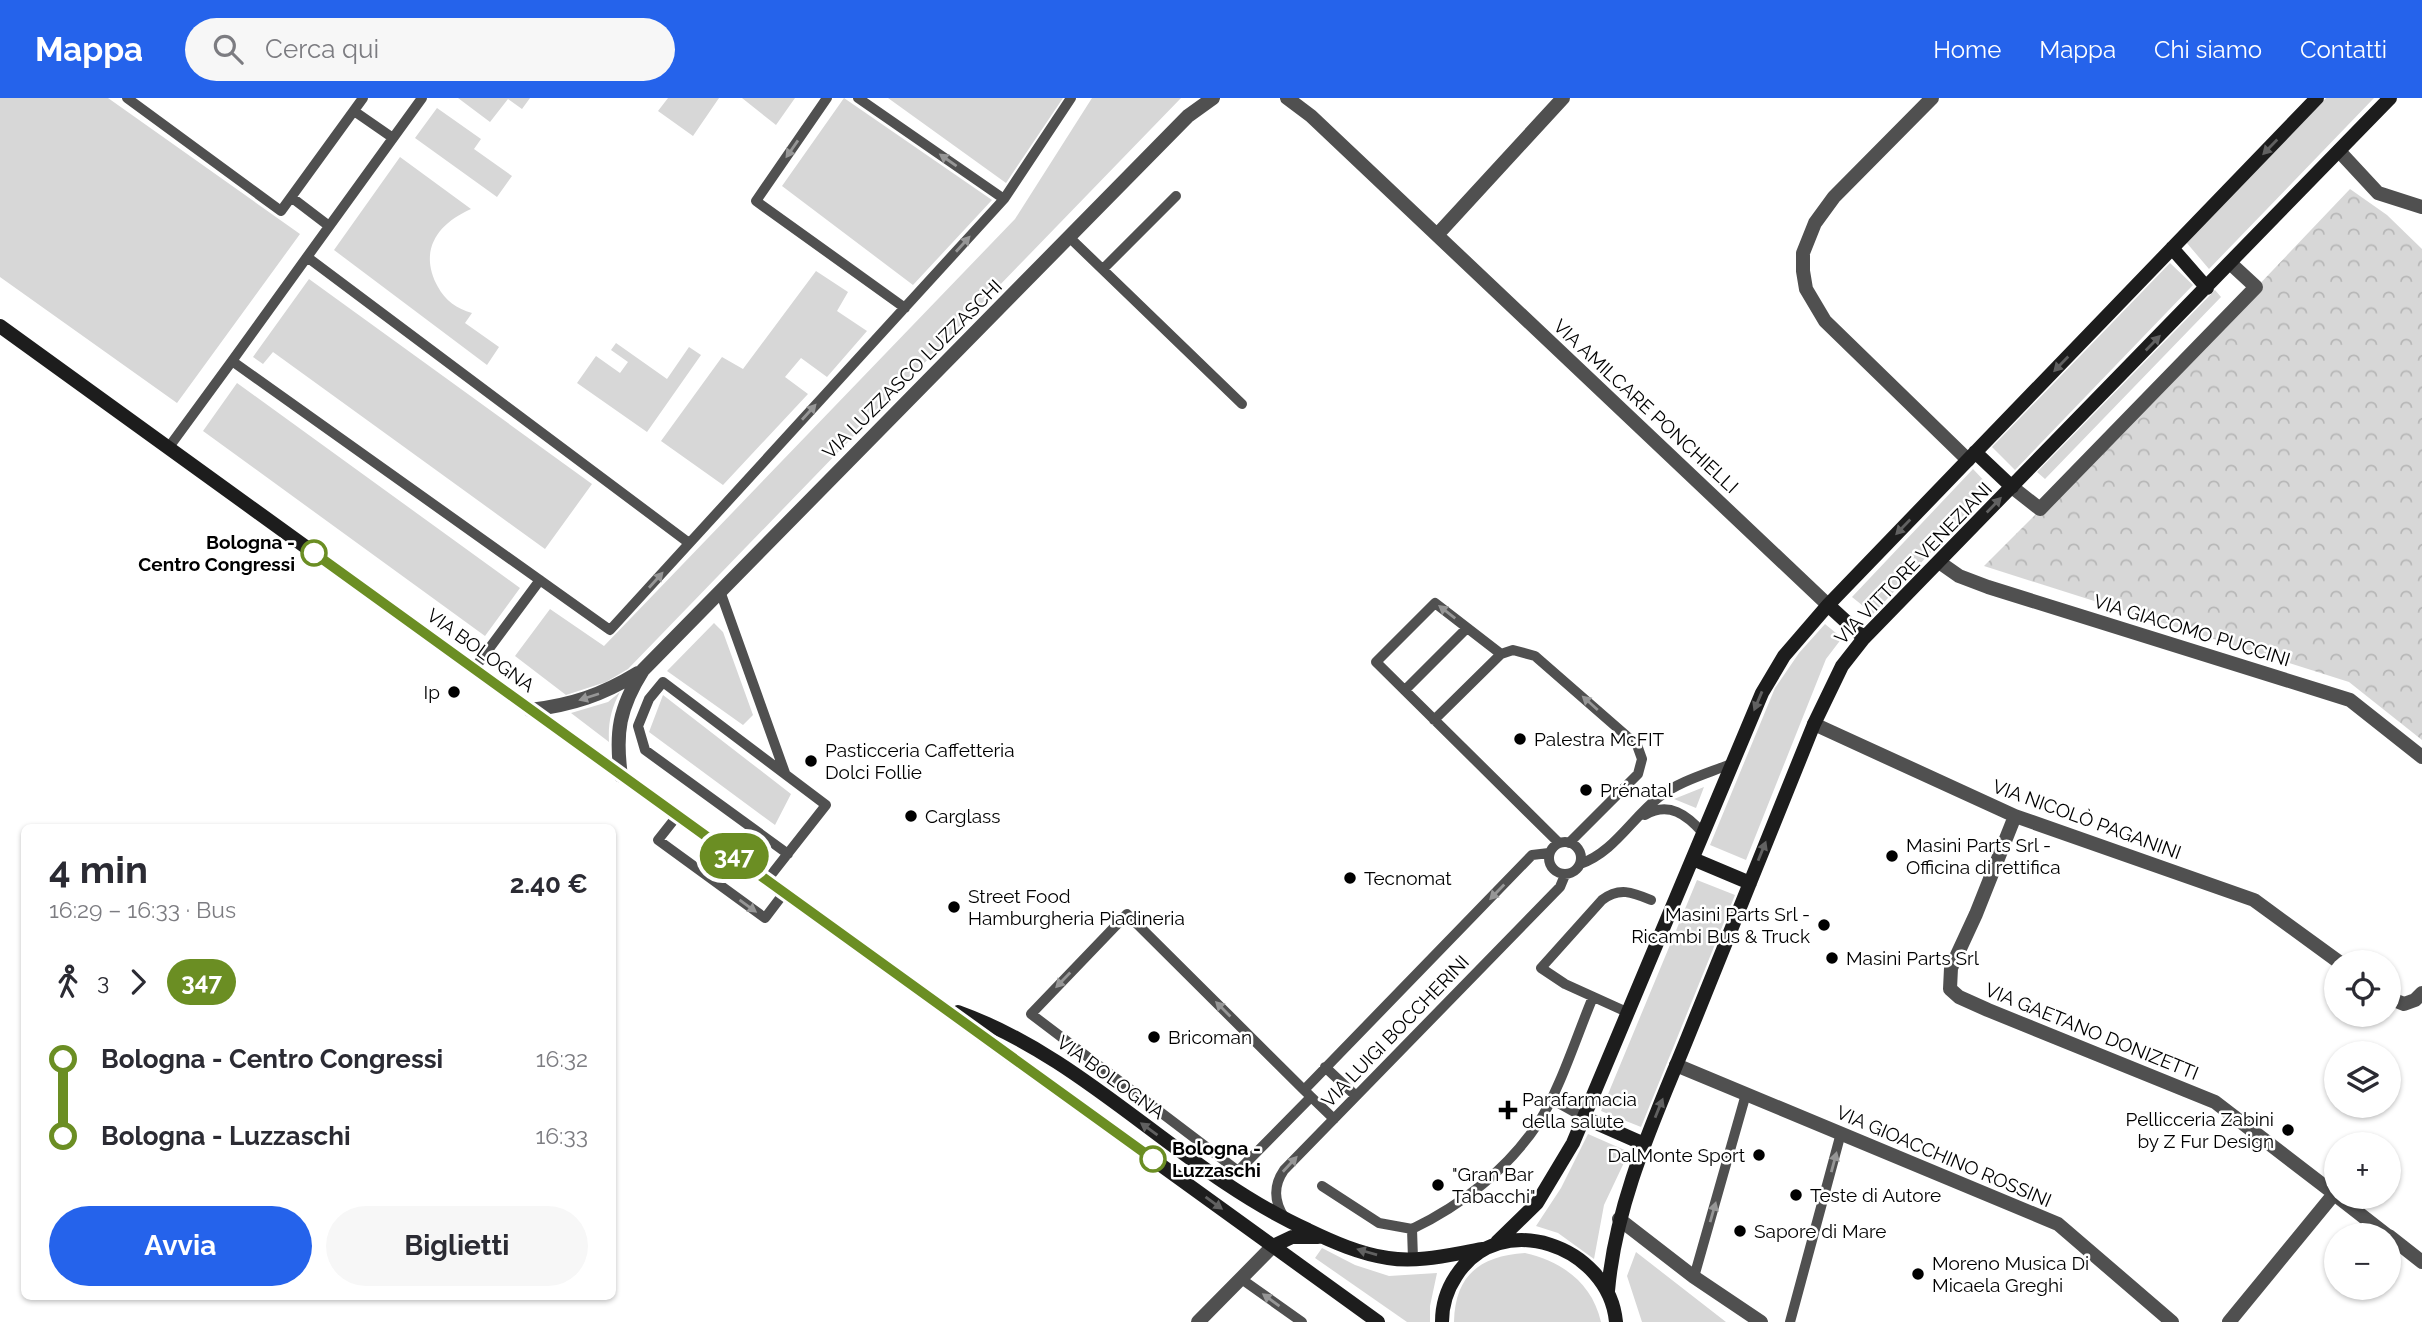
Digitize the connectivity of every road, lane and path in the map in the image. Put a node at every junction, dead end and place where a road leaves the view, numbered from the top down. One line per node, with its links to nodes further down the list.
1 (127, 98): 17 (lane)
2 (363, 98): 13 (lane)
3 (422, 98): 14 (lane)
4 (827, 98): 28 (lane, one-way to 28)
5 (858, 98): 18 (lane, one-way to 5)
6 (1071, 98): 18 (lane)
7 (1213, 98): 22 (street, VIA LUZZASCO LUZZASCHI)
8 (1287, 98): 21 (street)
9 (1563, 98): 21 (street)
10 (1932, 98): 33 (street)
11 (2317, 98): 23 (main road, VIA VITTORE VENEZIANI, one-way to 23)
12 (2390, 98): 15 (main road, VIA VITTORE VENEZIANI)
13 (354, 111): 14 (lane); 17 (lane)
14 (393, 138): 20 (lane)
15 (2339, 151): 19 (street); 25 (main road, VIA VITTORE VENEZIANI)
16 (1176, 196): 26 (lane)
17 (291, 197): 20 (lane)
18 (1004, 199): 28 (lane, one-way to 18)
19 (2422, 207)
20 (329, 226): 24 (lane)
21 (1437, 235): 39 (street, VIA AMILCARE PONCHIELLI)
22 (1069, 237): 26 (lane); 38 (street, VIA LUZZASCO LUZZASCHI)
23 (2172, 248): 27 (main road); 33 (main road, VIA VITTORE VENEZIANI, one-way to 33)
24 (307, 257): 30 (lane); 35 (lane)
25 (2230, 264): 27 (main road, VIA VITTORE VENEZIANI); 34 (street)
26 (1104, 268): 31 (lane)
27 (2207, 288): 34 (main road, VIA VITTORE VENEZIANI, one-way to 27)
28 (905, 308): 35 (lane, one-way to 28)
29 (0, 326): 32 (main road, VIA BOLOGNA)
30 (232, 361): 32 (lane); 37 (lane)
31 (1242, 404)
32 (169, 447): 43 (main road, VIA BOLOGNA)
33 (1971, 456): 34 (main road); 39 (main road, VIA VITTORE VENEZIANI, one-way to 39)
34 (2012, 487): 36 (main road, VIA VITTORE VENEZIANI, one-way to 34)
35 (689, 543): 37 (lane, one-way to 35)
36 (1939, 562): 41 (main road, VIA VITTORE VENEZIANI); 49 (street, VIA GIACOMO PUCCINI)
37 (540, 580): 43 (lane)
38 (720, 591): 44 (street, VIA LUZZASCO LUZZASCHI); 51 (lane)
39 (1828, 605): 41 (main road); 50 (main road, VIA VITTORE VENEZIANI, one-way to 50)
40 (1467, 628): 42 (lane); 45 (lane); 45 (lane, one-way to 45)
41 (1864, 638): 48 (main road, VIA VITTORE VENEZIANI)
42 (1501, 654): 47 (lane); 57 (lane, VIA LUIGI BOCCHERINI, one-way to 42)
43 (474, 669): 46 (main road, VIA BOLOGNA)
44 (643, 670): 46 (street, VIA LUZZASCO LUZZASCHI, one-way to 46); 52 (street, VIA LUZZASCO LUZZASCHI)
45 (1405, 690): 47 (lane)
46 (530, 710): 52 (main road, VIA BOLOGNA)
47 (1434, 720): 57 (lane)
48 (1814, 724): 54 (street, VIA NICOLÒ PAGANINI); 64 (main road, VIA VITTORE VENEZIANI, one-way to 48)
49 (2422, 757)
50 (1733, 763): 55 (lane, VIA LUIGI BOCCHERINI); 56 (main road, VIA VITTORE VENEZIANI)
51 (785, 774): 59 (lane); 59 (lane)
52 (621, 776): 53 (main road, VIA BOLOGNA)
53 (677, 816): 63 (main road, VIA BOLOGNA); 65 (lane, one-way to 65)
54 (2015, 816): 67 (street, VIA NICOLÒ PAGANINI); 84 (street, VIA GAETANO DONIZETTI)
55 (1636, 820): 56 (lane, VIA LUIGI BOCCHERINI); 61 (lane, VIA LUIGI BOCCHERINI)
56 (1703, 833): 60 (main road, VIA VITTORE VENEZIANI)
57 (1564, 843): 58 (lane, VIA LUIGI BOCCHERINI); 61 (lane)
58 (1549, 853): 62 (lane); 74 (lane, VIA LUIGI BOCCHERINI, one-way to 74)
59 (788, 854): 63 (lane)
60 (1693, 859): 64 (main road); 72 (main road, VIA VITTORE VENEZIANI)
61 (1580, 864): 62 (lane, VIA LUIGI BOCCHERINI)
62 (1565, 875): 77 (lane, VIA LUIGI BOCCHERINI)
63 (767, 880): 65 (main road, VIA BOLOGNA)
64 (1750, 883): 73 (main road, VIA VITTORE VENEZIANI)
65 (784, 893): 71 (main road, VIA BOLOGNA)
66 (1651, 900): 69 (lane)
67 (2324, 951)
68 (2422, 993): 70 (street)
69 (1593, 997): 72 (lane); 78 (lane)
70 (2401, 1003)
71 (940, 1005): 88 (main road, VIA BOLOGNA, one-way to 71); 93 (main road, VIA BOLOGNA, one-way to 93)
72 (1629, 1013): 79 (main road, VIA VITTORE VENEZIANI)
73 (1676, 1065): 76 (street, VIA GIOACCHINO ROSSINI); 82 (main road, VIA VITTORE VENEZIANI, one-way to 73)
74 (1325, 1067): 75 (lane, VIA LUIGI BOCCHERINI); 77 (lane)
75 (1307, 1093): 75 (lane, VIA LUIGI BOCCHERINI, one-way to 75); 80 (lane)
76 (1746, 1094): 81 (street, VIA GIOACCHINO ROSSINI); 98 (lane, one-way to 76)
77 (1356, 1096): 80 (lane, VIA LUIGI BOCCHERINI)
78 (1551, 1099): 79 (lane); 90 (lane)
79 (1585, 1118): 82 (main road); 92 (main road, VIA VITTORE VENEZIANI)
80 (1334, 1119): 88 (lane, VIA LUIGI BOCCHERINI, one-way to 80)
81 (1841, 1133): 107 (lane, one-way to 81); 108 (street, VIA GIOACCHINO ROSSINI)
82 (1644, 1144): 87 (main road, VIA VITTORE VENEZIANI)
83 (1322, 1186): 90 (lane)
84 (2324, 1186)
85 (2324, 1209): 109 (street)
86 (2354, 1209): 89 (street, VIA GAETANO DONIZETTI)
87 (1619, 1219): 98 (street); 100 (main road, VIA VITTORE VENEZIANI)
88 (1286, 1220): 91 (main road, VIA BOLOGNA)
89 (2372, 1223)
90 (1412, 1229): 96 (lane)
91 (1324, 1238): 93 (main road, VIA BOLOGNA); 96 (main road, VIA BOLOGNA, one-way to 91)
92 (1497, 1242): 95 (main road, VIA BOLOGNA); 100 (main road, VIA BOLOGNA)
93 (1273, 1246): 99 (street); 103 (main road, VIA BOLOGNA)
94 (2401, 1246): 97 (street, VIA GAETANO DONIZETTI)
95 (1483, 1249): 96 (main road, VIA BOLOGNA); 104 (main road, VIA BOLOGNA)
96 (1413, 1259)
97 (2422, 1262)
98 (1694, 1277): 106 (street)
99 (1240, 1278): 101 (street); 102 (lane, one-way to 99)
100 (1608, 1291): 105 (main road, VIA BOLOGNA)
101 (1205, 1320)
102 (1301, 1322)
103 (1378, 1322)
104 (1442, 1322)
105 (1616, 1322)
106 (1761, 1322)
107 (1790, 1322)
108 (2172, 1322)
109 (2229, 1322)

